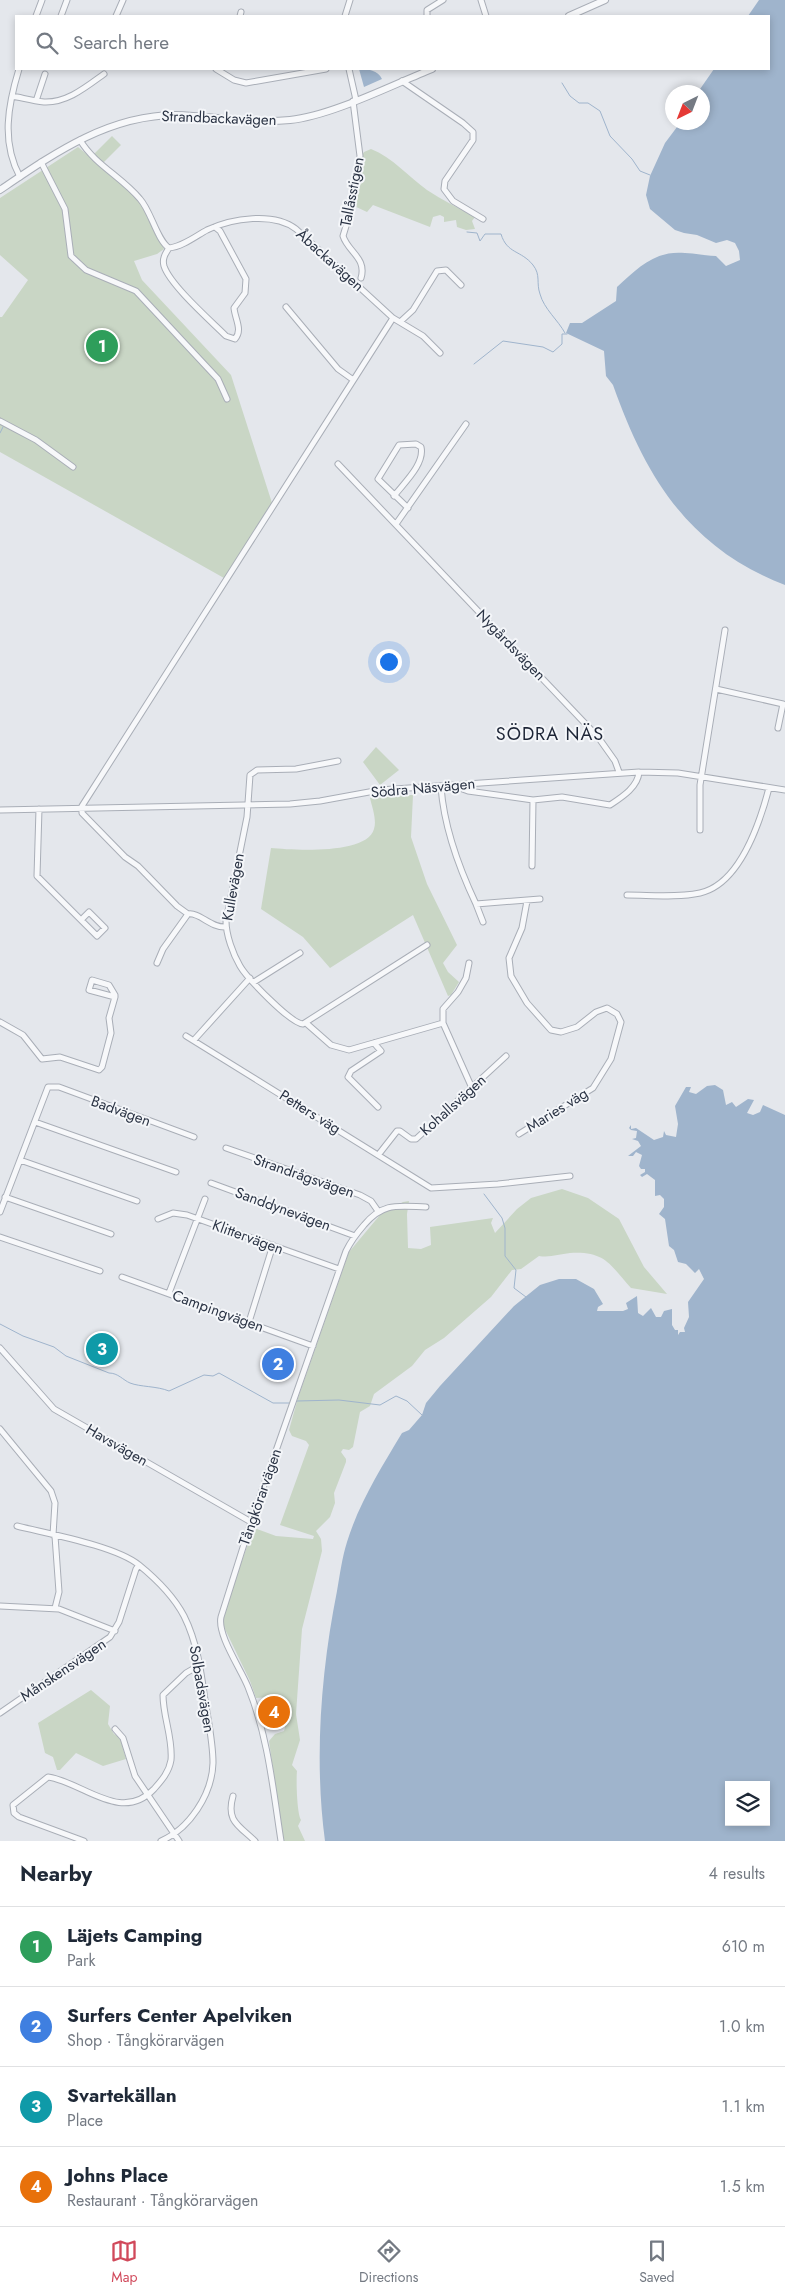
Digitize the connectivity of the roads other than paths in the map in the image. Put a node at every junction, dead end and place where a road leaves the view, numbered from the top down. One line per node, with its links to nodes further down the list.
1 (42, 0): 8 (street)
2 (67, 0): 9 (street)
3 (122, 0): 10 (street)
4 (350, 0): 11 (street)
5 (443, 0): 12 (street)
6 (481, 0): 13 (street)
7 (605, 0): 14 (street)
8 (36, 15)
9 (61, 15)
10 (116, 15)
11 (345, 15)
12 (427, 15)
13 (486, 15)
14 (570, 15)
15 (18, 70): 25 (street)
16 (320, 70): 20 (street)
17 (349, 70): 26 (street, Tallåsstigen)
18 (417, 70): 23 (street)
19 (429, 70): 23 (street, Strandbackavägen)
20 (225, 71)
21 (45, 74): 27 (street)
22 (104, 74): 27 (street)
23 (414, 76): 24 (street, Strandbackavägen)
24 (402, 81): 26 (street, Strandbackavägen); 32 (street)
25 (12, 96): 27 (street); 30 (street)
26 (354, 100): 28 (street, Strandbackavägen); 35 (street, Tallåsstigen)
27 (36, 101)
28 (80, 140): 29 (street, Strandbackavägen); 34 (street)
29 (41, 162): 30 (street, Strandbackavägen); 42 (street)
30 (20, 177): 31 (street, Strandbackavägen)
31 (0, 190)
32 (483, 219)
33 (215, 227): 34 (street, Åbackavägen); 34 (street); 38 (street, Åbackavägen)
34 (169, 248)
35 (361, 278)
36 (461, 285): 39 (street)
37 (286, 307): 41 (street)
38 (393, 318): 39 (street, Åbackavägen); 41 (street)
39 (400, 322): 40 (street, Åbackavägen)
40 (440, 353)
41 (352, 379): 64 (street)
42 (227, 399)
43 (0, 421): 46 (street)
44 (466, 424): 48 (street)
45 (338, 464): 49 (street, Nygårdsvägen)
46 (73, 468)
47 (394, 496): 47 (street); 48 (street)
48 (408, 508): 49 (street)
49 (396, 524): 54 (street, Nygårdsvägen)
50 (725, 630): 51 (street)
51 (716, 689): 52 (street); 56 (street)
52 (778, 728)
53 (338, 761): 62 (street, Kullevägen)
54 (619, 772): 55 (street, Södra Näsvägen); 58 (street, Södra Näsvägen)
55 (639, 772): 56 (street, Södra Näsvägen); 61 (street)
56 (701, 776): 59 (street, Södra Näsvägen); 66 (street)
57 (441, 786): 58 (street, Södra Näsvägen); 62 (street, Södra Näsvägen); 71 (street)
58 (454, 786): 61 (street)
59 (769, 788): 60 (street, Södra Näsvägen); 68 (street)
60 (785, 790)
61 (533, 800): 67 (street)
62 (248, 805): 64 (street, Södra Näsvägen); 75 (street, Kullevägen)
63 (39, 809): 64 (street, Södra Näsvägen); 65 (street, Södra Näsvägen); 73 (street)
64 (81, 809): 72 (street)
65 (0, 810)
66 (700, 830)
67 (532, 866)
68 (627, 895)
69 (540, 899): 70 (street)
70 (527, 901): 71 (street); 92 (street, Maries väg)
71 (476, 904): 74 (street)
72 (188, 914): 75 (street); 78 (street)
73 (81, 920): 73 (street)
74 (483, 922)
75 (226, 927): 80 (street, Kullevägen)
76 (427, 945): 83 (street)
77 (300, 953): 80 (street)
78 (157, 963)
79 (469, 963): 84 (street)
80 (252, 980): 83 (street, Kullevägen); 86 (street)
81 (114, 997): 81 (street); 82 (street)
82 (0, 1022)
83 (306, 1023): 87 (street, Kullevägen)
84 (443, 1023): 87 (street, Kullevägen); 89 (street)
85 (186, 1036): 86 (street, Petters väg)
86 (194, 1040): 95 (street, Petters väg)
87 (374, 1043): 90 (street)
88 (506, 1056): 89 (street, Kohallsvägen)
89 (472, 1088): 95 (street, Kohallsvägen)
90 (378, 1107)
91 (35, 1122): 93 (street, Badvägen); 96 (street); 97 (street)
92 (519, 1134)
93 (194, 1137)
94 (226, 1148): 104 (street, Strandrågsvägen)
95 (379, 1154): 98 (street, Petters väg)
96 (20, 1160): 100 (street); 102 (street)
97 (176, 1172)
98 (570, 1176)
99 (211, 1183): 109 (street, Sanddynevägen)
100 (5, 1197): 105 (street); 108 (street)
101 (205, 1199): 107 (street)
102 (137, 1201)
103 (426, 1206): 104 (street)
104 (378, 1211): 109 (street, Tångkörarvägen)
105 (0, 1212)
106 (158, 1219): 107 (street, Klittervägen)
107 (198, 1219): 111 (street, Klittervägen); 115 (street)
108 (111, 1234)
109 (355, 1236): 112 (street, Tångkörarvägen)
110 (0, 1237): 113 (street)
111 (273, 1246): 112 (street, Klittervägen); 116 (street)
112 (338, 1269): 117 (street, Tångkörarvägen)
113 (100, 1271)
114 (122, 1277): 115 (street, Campingvägen)
115 (169, 1293): 116 (street, Campingvägen)
116 (249, 1322): 117 (street, Campingvägen)
117 (313, 1346): 120 (street, Tångkörarvägen)
118 (0, 1348): 120 (street, Havsvägen)
119 (0, 1429): 122 (street)
120 (251, 1522): 137 (street, Tångkörarvägen)
121 (18, 1526): 122 (street, Solbadsvägen)
122 (54, 1535): 123 (street, Solbadsvägen); 125 (street)
123 (140, 1565): 126 (street, Månskensvägen); 127 (street, Solbadsvägen)
124 (0, 1606): 125 (street)
125 (55, 1608): 126 (street)
126 (115, 1631): 128 (street, Månskensvägen)
127 (200, 1665): 130 (street); 132 (street, Solbadsvägen)
128 (0, 1713)
129 (115, 1729): 130 (street)
130 (148, 1795): 132 (street); 133 (street)
131 (233, 1796): 136 (street)
132 (175, 1834): 134 (street, Solbadsvägen); 135 (street)
133 (84, 1841)
134 (161, 1841)
135 (179, 1841)
136 (255, 1841)
137 (281, 1841)

